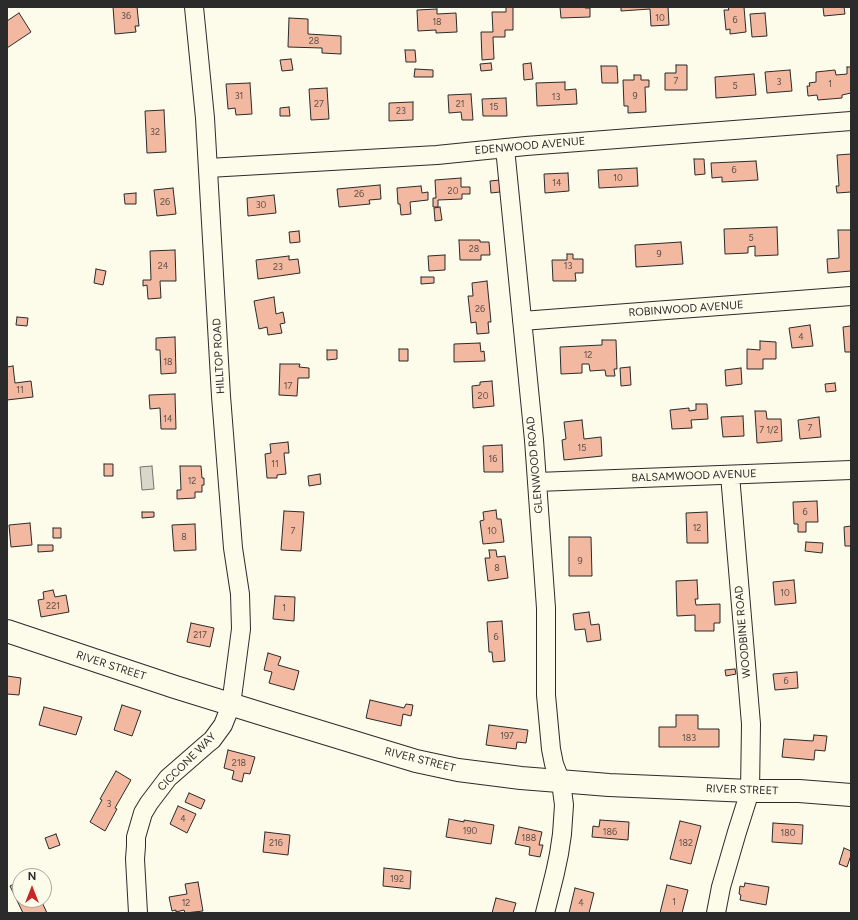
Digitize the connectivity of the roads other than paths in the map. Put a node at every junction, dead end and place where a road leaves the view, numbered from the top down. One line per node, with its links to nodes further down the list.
1 (194, 7): 4 (street, HILLTOP ROAD)
2 (851, 121): 3 (street, EDENWOOD AVENUE)
3 (505, 148): 4 (street, EDENWOOD AVENUE); 6 (street, GLENWOOD ROAD)
4 (208, 168): 11 (street, HILLTOP ROAD)
5 (851, 296): 6 (street, ROBINWOOD AVENUE)
6 (522, 321): 9 (street, GLENWOOD ROAD)
7 (851, 470): 8 (street, BALSAMWOOD AVENUE)
8 (730, 475): 9 (street, BALSAMWOOD AVENUE); 13 (street, WOODBINE ROAD)
9 (537, 482): 12 (street, GLENWOOD ROAD)
10 (7, 631): 11 (main road, RIVER STREET)
11 (231, 705): 12 (main road, RIVER STREET); 15 (street, CICCONE WAY)
12 (561, 782): 13 (main road, RIVER STREET); 16 (street, GLENWOOD ROAD)
13 (750, 790): 14 (main road, RIVER STREET); 17 (street, WOODBINE ROAD)
14 (851, 795)
15 (138, 913)
16 (545, 913)
17 (716, 913)

